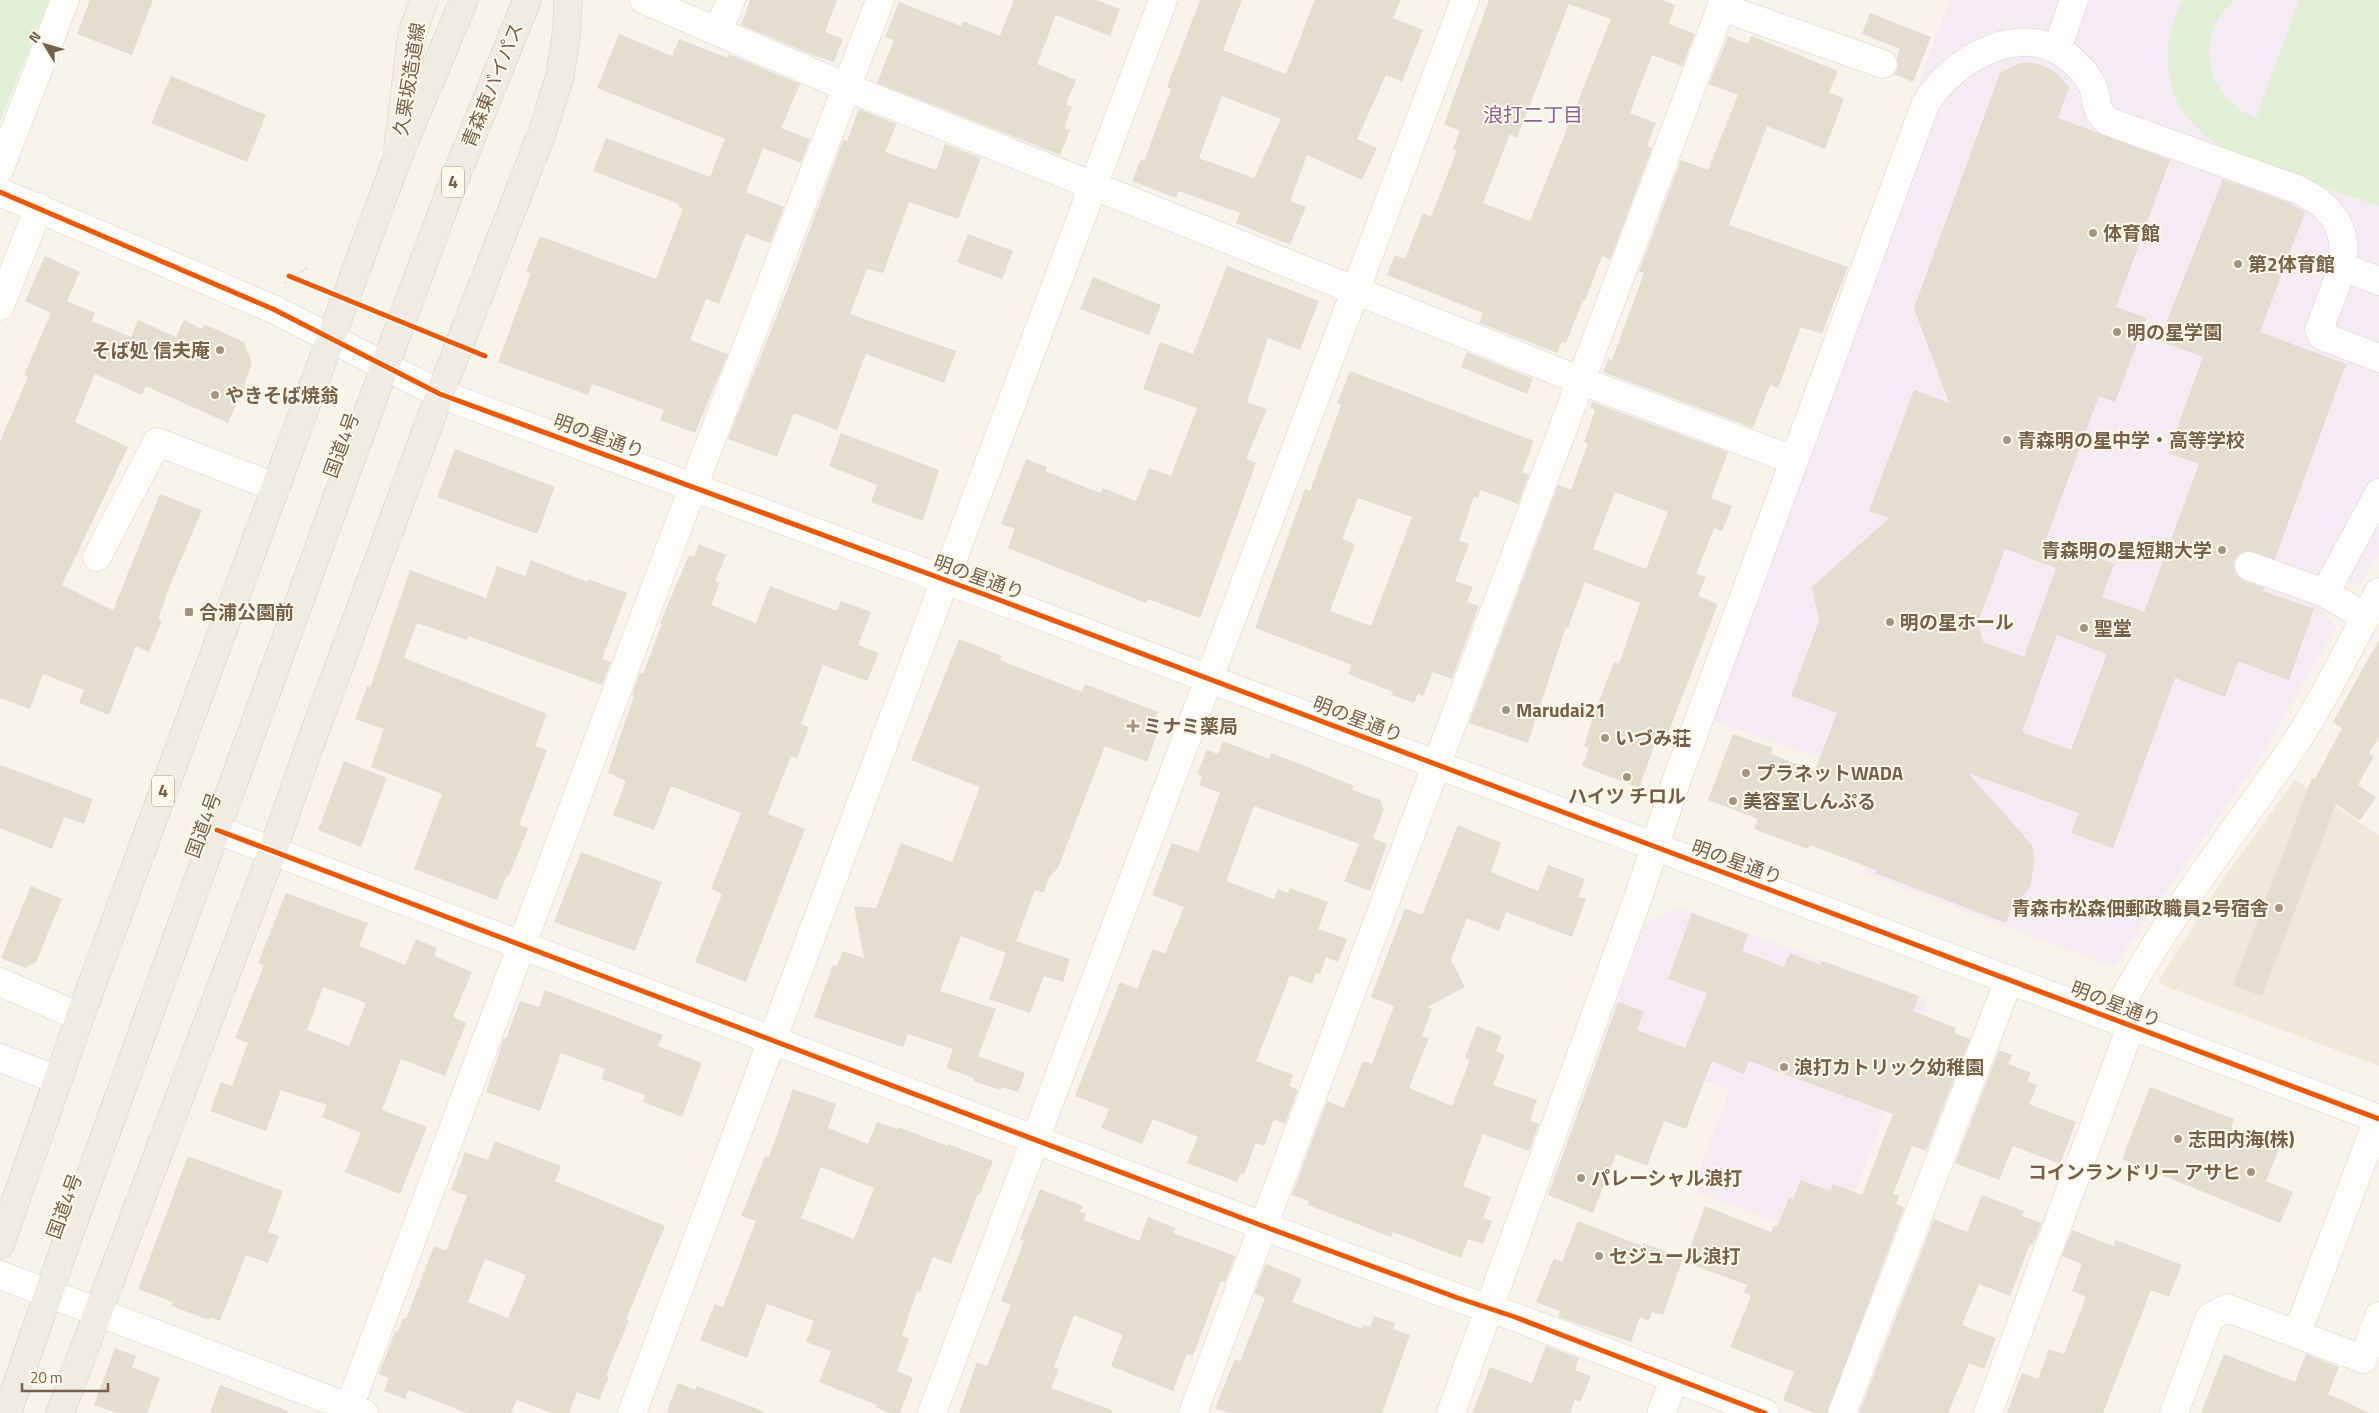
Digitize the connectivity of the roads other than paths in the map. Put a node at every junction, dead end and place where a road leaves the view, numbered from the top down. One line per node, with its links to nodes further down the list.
1 (65, 0): 18 (street)
2 (424, 0): 17 (main road, 久栗坂造道線)
3 (464, 0): 17 (highway, 4)
4 (527, 0): 28 (highway, 青森東バイパス / 4)
5 (568, 0): 30 (highway)
6 (644, 0): 13 (street)
7 (731, 0): 13 (street)
8 (880, 0): 16 (street)
9 (1162, 0): 19 (street)
10 (1465, 0): 24 (street)
11 (2074, 0): 14 (street)
12 (1722, 3): 15 (street); 29 (street)
13 (718, 31): 16 (street)
14 (2056, 49): 22 (street); 31 (street)
15 (1883, 64)
16 (846, 87): 19 (street); 32 (street)
17 (397, 159): 26 (highway, 4)
18 (0, 168)
19 (1093, 185): 24 (street); 37 (street)
20 (0, 192): 21 (street, 明の星通り)
21 (39, 207): 25 (street); 26 (street, 明の星通り)
22 (2342, 267): 23 (street); 27 (street)
23 (2379, 281)
24 (1356, 289): 29 (street); 41 (street)
25 (0, 306)
26 (331, 338): 28 (street, 明の星通り); 33 (highway, 4)
27 (2379, 358)
28 (384, 366): 30 (street, 明の星通り); 43 (highway, 国道4号 / 4)
29 (1579, 380): 31 (street); 42 (street)
30 (440, 394): 32 (street, 明の星通り); 45 (highway)
31 (1793, 460): 44 (street)
32 (694, 486): 37 (street, 明の星通り); 46 (street)
33 (275, 487): 35 (street); 49 (highway, 4)
34 (2379, 493): 39 (street)
35 (97, 557)
36 (2249, 566): 39 (street)
37 (945, 580): 41 (street, 明の星通り); 51 (street)
38 (2379, 592): 40 (street)
39 (2325, 593): 40 (street)
40 (2365, 617): 50 (street)
41 (1210, 680): 42 (street, 明の星通り); 55 (street)
42 (1437, 765): 44 (street, 明の星通り); 56 (street)
43 (218, 830): 45 (street); 59 (highway, 国道4号 / 4)
44 (1655, 848): 47 (street, 明の星通り); 60 (street)
45 (273, 850): 46 (street); 61 (highway)
46 (522, 945): 51 (street); 65 (street)
47 (2009, 980): 50 (street, 明の星通り); 74 (street)
48 (0, 982): 49 (street)
49 (80, 1017): 53 (highway, 4)
50 (2122, 1022): 54 (street, 明の星通り); 75 (street)
51 (772, 1040): 55 (street); 68 (street)
52 (0, 1058): 53 (street)
53 (58, 1080): 57 (highway, 4)
54 (2378, 1119): 63 (street)
55 (1036, 1139): 56 (street); 69 (street)
56 (1263, 1226): 60 (street); 70 (street)
57 (0, 1245)
58 (0, 1275): 59 (street)
59 (49, 1294): 61 (street); 66 (highway, 国道4号 / 4)
60 (1488, 1308): 64 (street); 71 (street)
61 (98, 1314): 65 (street); 67 (highway)
62 (2379, 1316): 63 (street)
63 (2296, 1334): 76 (street)
64 (1675, 1378): 72 (street); 73 (street)
65 (353, 1411)
66 (7, 1413)
67 (60, 1413)
68 (632, 1413)
69 (932, 1413)
70 (1193, 1413)
71 (1451, 1413)
72 (1661, 1413)
73 (1765, 1413)
74 (1842, 1413)
75 (1988, 1413)
76 (2174, 1413)

